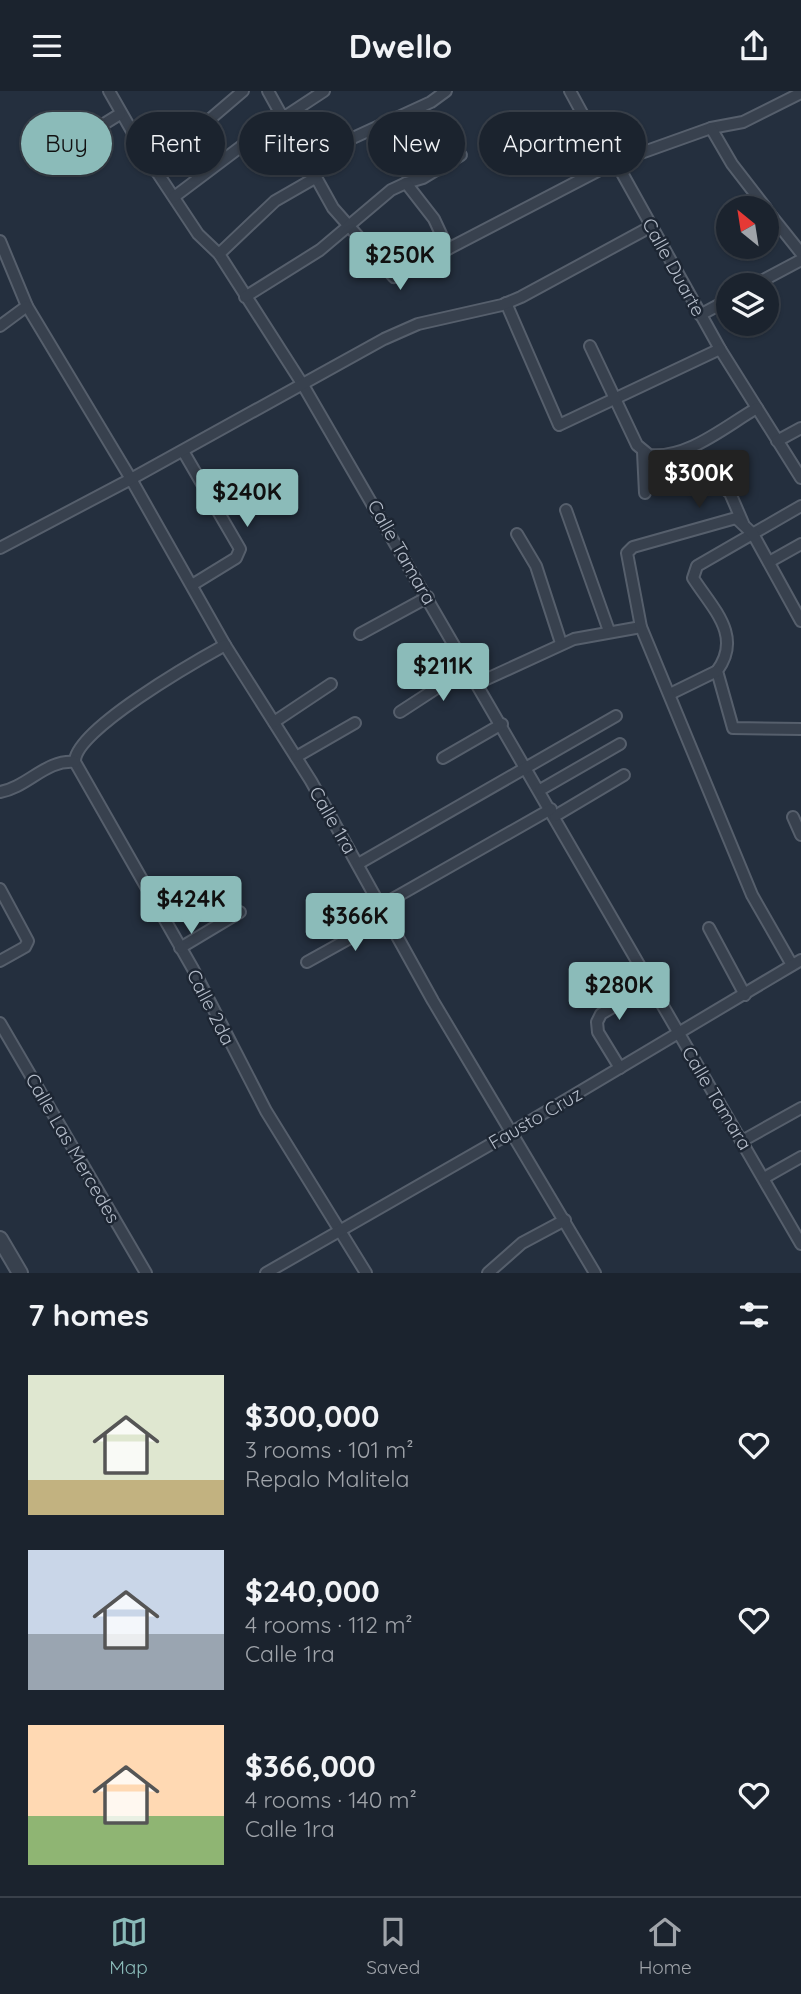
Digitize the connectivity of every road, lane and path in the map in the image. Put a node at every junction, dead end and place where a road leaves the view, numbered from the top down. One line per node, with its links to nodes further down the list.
1 (109, 91): 12 (street, Calle Tamara)
2 (243, 91): 8 (street)
3 (268, 91): 9 (street)
4 (324, 91): 10 (street)
5 (446, 91): 16 (street)
6 (570, 91): 11 (street, Calle Duarte)
7 (801, 93): 15 (street)
8 (218, 112)
9 (281, 112)
10 (292, 112)
11 (583, 112)
12 (120, 114): 13 (street); 14 (street, Calle Tamara)
13 (112, 119)
14 (126, 123)
15 (711, 128): 18 (street); 26 (street)
16 (354, 137)
17 (239, 150): 27 (street)
18 (646, 151)
19 (159, 175): 27 (street, Calle Tamara)
20 (313, 175): 24 (street)
21 (428, 175): 25 (street)
22 (590, 175): 32 (street)
23 (623, 175): 30 (street, Calle Duarte)
24 (315, 179): 28 (street); 34 (street)
25 (406, 183): 28 (street); 32 (street)
26 (757, 196)
27 (174, 197): 34 (street, Calle Tamara)
28 (348, 225): 32 (street); 37 (street)
29 (779, 225): 33 (street)
30 (652, 226): 38 (street); 41 (street, Calle Duarte)
31 (0, 241): 39 (street, Calle 1ra)
32 (447, 249)
33 (801, 253)
34 (219, 254): 37 (street, Calle Tamara)
35 (801, 260): 36 (street)
36 (777, 273)
37 (245, 297): 45 (street, Calle Tamara)
38 (506, 303): 45 (street); 46 (street)
39 (27, 306): 42 (street); 53 (street, Calle 1ra)
40 (716, 306): 41 (street)
41 (700, 315): 44 (street, Calle Duarte)
42 (0, 326)
43 (590, 346): 46 (street)
44 (720, 349): 46 (street); 47 (street, Calle Duarte)
45 (303, 385): 50 (street); 64 (street, Calle Tamara)
46 (615, 399): 51 (street)
47 (757, 408): 49 (street, Calle Duarte); 51 (street)
48 (801, 428): 49 (street)
49 (777, 441): 52 (street, Calle Duarte)
50 (183, 451): 53 (street); 63 (street)
51 (643, 452): 55 (street)
52 (801, 478)
53 (131, 479): 61 (street); 63 (street, Calle 1ra)
54 (717, 483): 58 (street)
55 (645, 493)
56 (801, 506): 58 (street)
57 (566, 510): 67 (street)
58 (748, 529): 62 (street); 66 (street); 72 (street)
59 (517, 534): 69 (street)
60 (801, 544): 62 (street)
61 (0, 548)
62 (769, 562): 65 (street)
63 (192, 585): 70 (street, Calle 1ra)
64 (428, 597): 68 (street); 71 (street, Calle Tamara)
65 (801, 621)
66 (640, 627): 67 (street); 75 (street)
67 (609, 631): 69 (street)
68 (360, 634)
69 (561, 643): 73 (street)
70 (225, 645): 78 (street, Calle 1ra); 85 (street)
71 (469, 667): 73 (street, Calle Tamara); 76 (street)
72 (717, 671): 75 (street); 81 (street)
73 (478, 683): 80 (street, Calle Tamara)
74 (331, 684): 78 (street)
75 (670, 694): 102 (street)
76 (400, 712)
77 (616, 716): 86 (street)
78 (274, 722): 83 (street, Calle 1ra)
79 (355, 723): 83 (street)
80 (502, 724): 84 (street); 86 (street, Calle Tamara)
81 (801, 729)
82 (620, 744): 88 (street)
83 (296, 757): 93 (street, Calle 1ra)
84 (443, 758)
85 (75, 762): 89 (street); 99 (street, Calle 2da)
86 (527, 767): 88 (street, Calle Tamara); 93 (street)
87 (624, 775): 90 (street)
88 (540, 790): 90 (street, Calle Tamara)
89 (0, 792)
90 (553, 813): 95 (street); 103 (street, Calle Tamara)
91 (793, 817): 92 (street)
92 (801, 835)
93 (358, 864): 95 (street, Calle 1ra)
94 (0, 889): 100 (street)
95 (382, 905): 97 (street, Calle 1ra)
96 (240, 912): 99 (street)
97 (388, 917): 101 (street); 109 (street, Calle 1ra)
98 (709, 929): 104 (street)
99 (180, 948): 114 (street, Calle 2da)
100 (0, 961)
101 (307, 962)
102 (796, 962): 104 (street, Fausto Cruz)
103 (650, 985): 106 (street, Calle Tamara); 107 (street)
104 (745, 995): 106 (street, Fausto Cruz)
105 (0, 1023): 118 (street, Calle Las Mercedes)
106 (678, 1032): 107 (street, Fausto Cruz); 110 (street, Calle Tamara)
107 (620, 1068): 109 (street, Fausto Cruz)
108 (801, 1108): 110 (street)
109 (512, 1132): 113 (street, Calle 1ra); 114 (street, Fausto Cruz)
110 (742, 1141): 112 (street, Calle Tamara)
111 (801, 1157): 112 (street)
112 (764, 1178): 116 (street, Calle Tamara)
113 (565, 1220): 121 (street); 122 (street, Calle 1ra)
114 (340, 1230): 119 (street, Fausto Cruz); 120 (street, Calle 2da)
115 (0, 1239): 117 (street)
116 (801, 1244)
117 (20, 1273)
118 (146, 1273)
119 (266, 1273)
120 (366, 1273)
121 (488, 1273)
122 (595, 1273)

